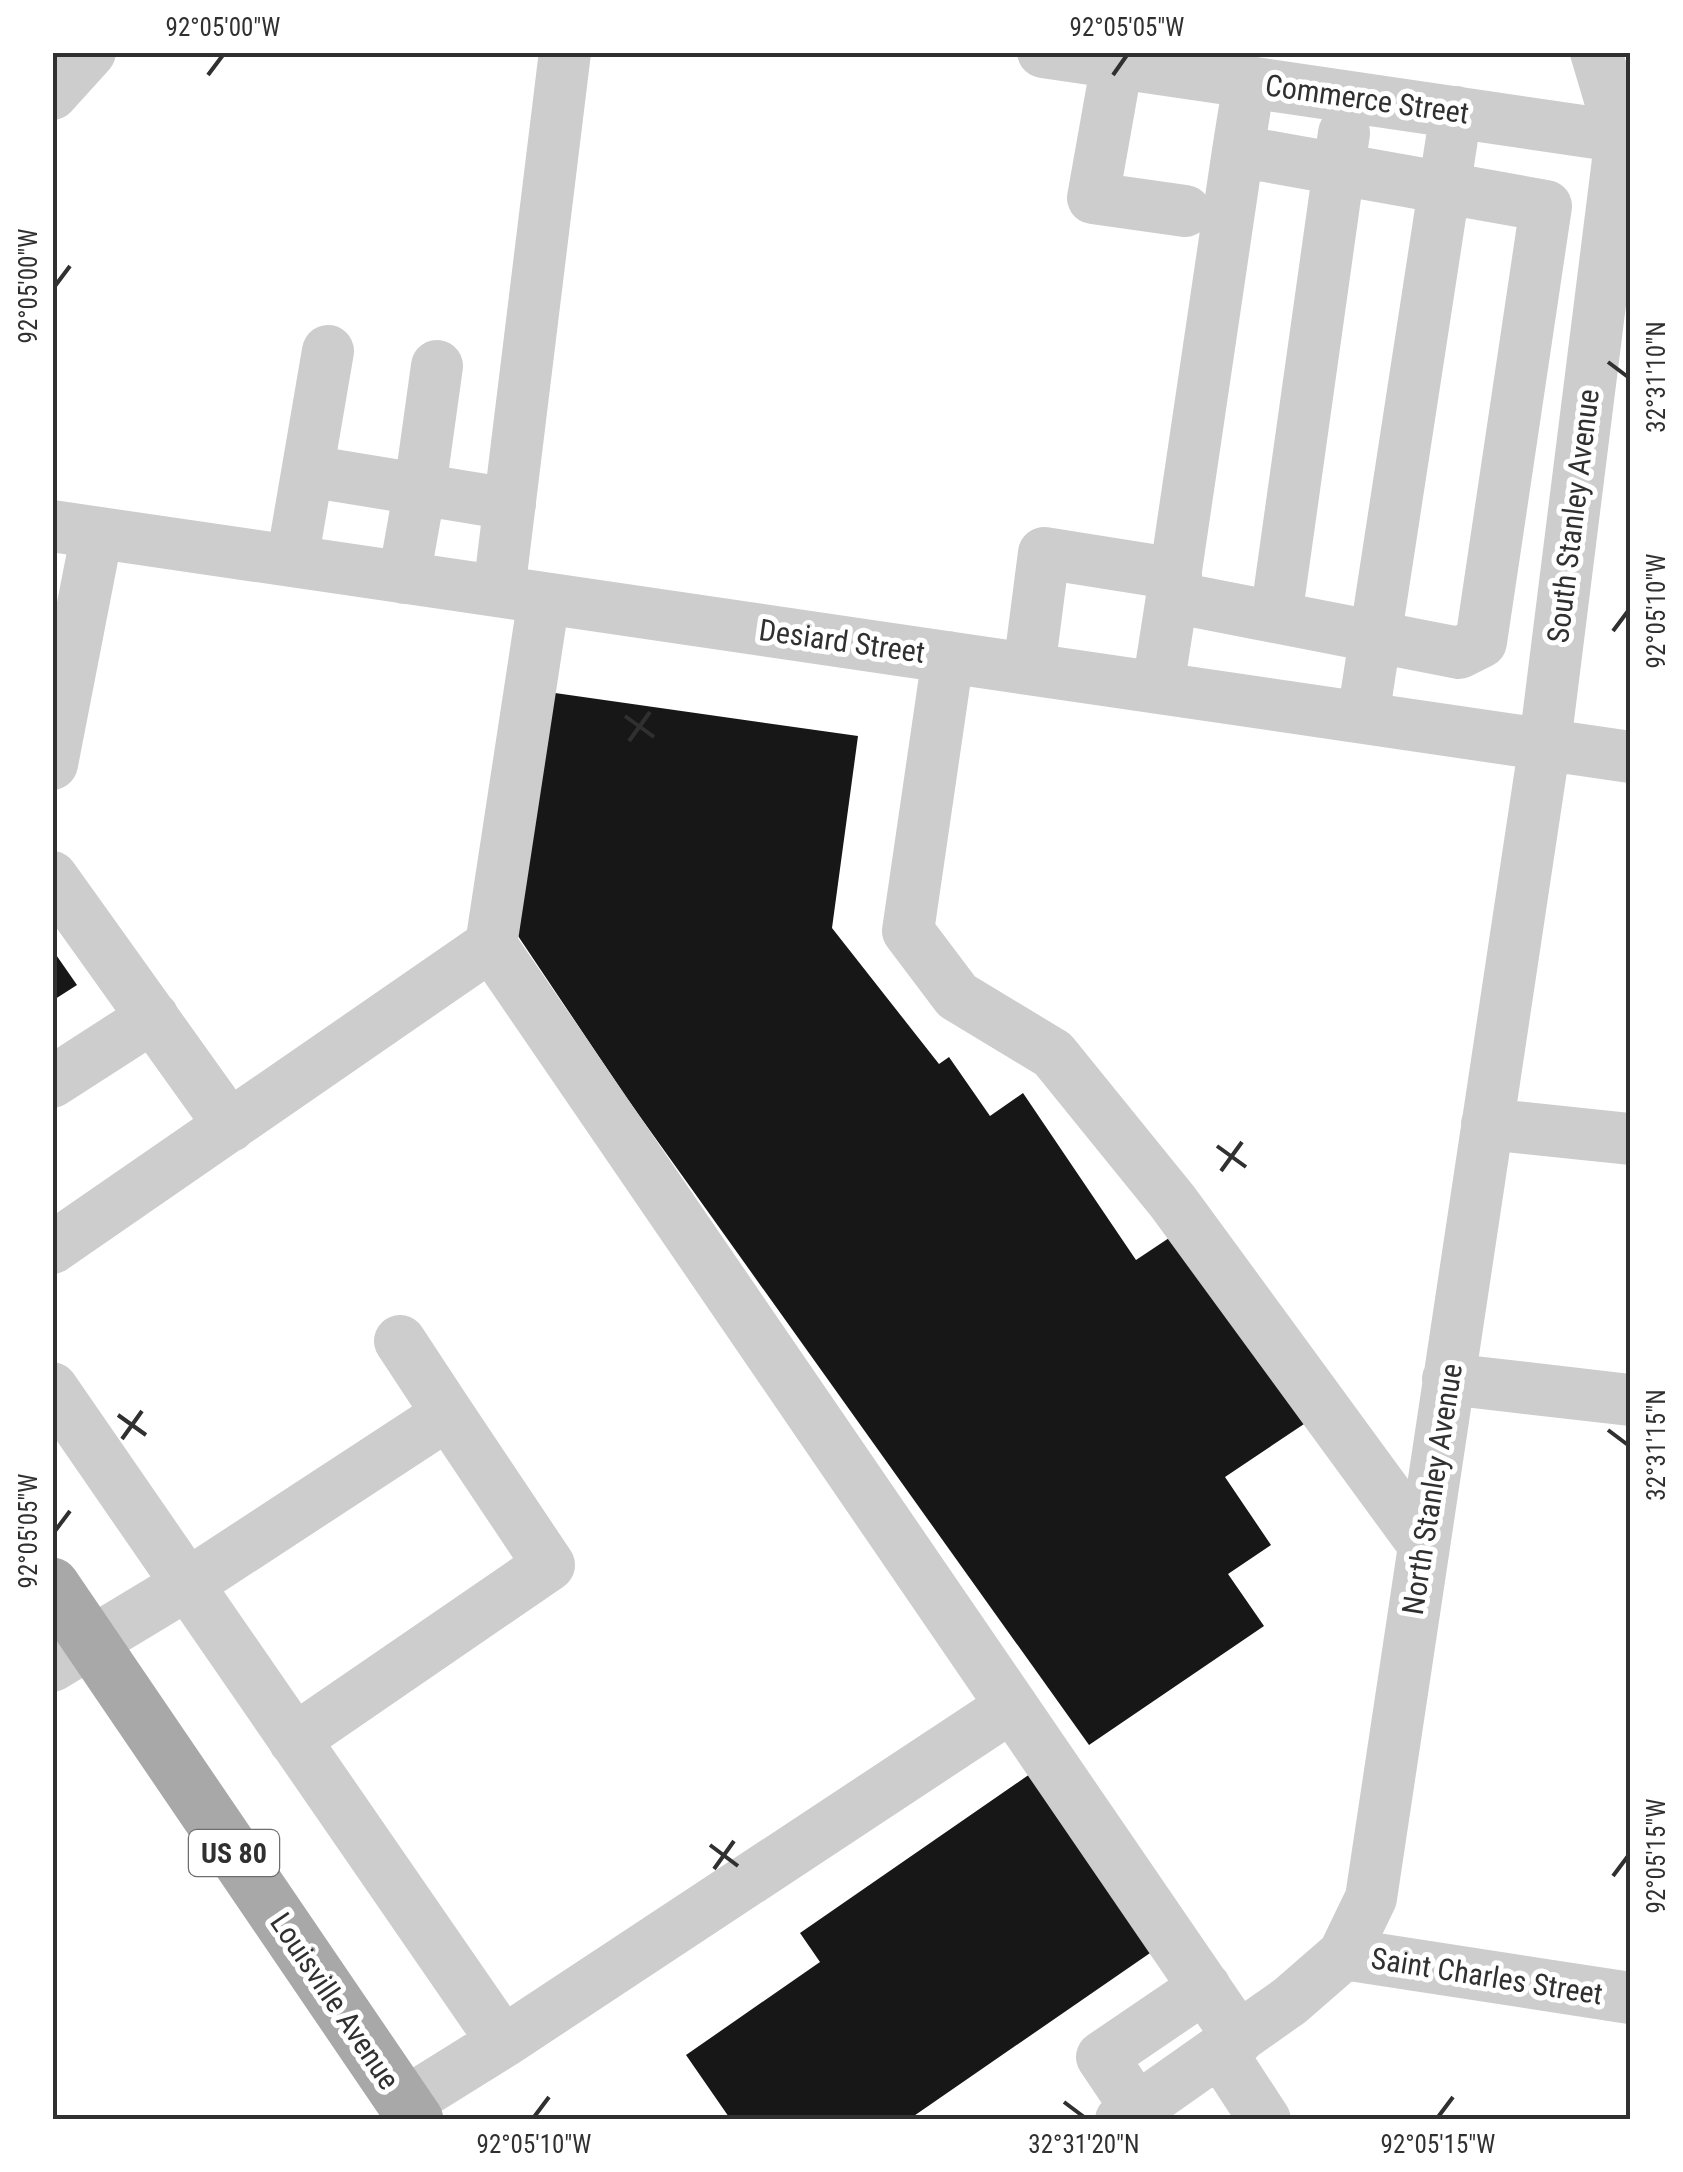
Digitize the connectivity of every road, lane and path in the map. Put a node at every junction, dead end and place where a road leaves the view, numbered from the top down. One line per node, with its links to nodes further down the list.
1 (90, 52): 7 (street)
2 (566, 52): 21 (street)
3 (1043, 52): 5 (street, Commerce Street)
4 (1596, 52): 10 (street, South Stanley Avenue)
5 (1118, 63): 6 (street, Commerce Street); 14 (street)
6 (1249, 82): 8 (street, Commerce Street); 11 (street)
7 (52, 94)
8 (1348, 96): 9 (street, Commerce Street); 12 (street)
9 (1456, 112): 10 (street, Commerce Street); 13 (street)
10 (1626, 137): 18 (street, South Stanley Avenue)
11 (1238, 151): 12 (street); 25 (street)
12 (1339, 167): 13 (street); 27 (street)
13 (1445, 187): 17 (street); 28 (street)
14 (1185, 211)
15 (328, 351): 19 (street)
16 (436, 366): 20 (street)
17 (1511, 430): 18 (street); 28 (street)
18 (1583, 438): 33 (street, South Stanley Avenue)
19 (308, 471): 20 (street); 23 (street)
20 (420, 488): 21 (street); 24 (street)
21 (510, 504): 26 (street)
22 (75, 530): 23 (street, Desiard Street); 35 (street)
23 (292, 561): 24 (street, Desiard Street)
24 (404, 578): 26 (street, Desiard Street)
25 (1174, 586): 27 (street); 30 (street); 31 (street)
26 (522, 594): 29 (street, Desiard Street); 37 (street)
27 (1276, 618): 28 (street)
28 (1377, 637): 32 (street)
29 (948, 657): 30 (street, Desiard Street); 49 (street)
30 (1029, 669): 31 (street, Desiard Street)
31 (1158, 687): 32 (street, Desiard Street)
32 (1363, 717): 33 (street, Desiard Street)
33 (1545, 744): 34 (street, Desiard Street); 40 (street, North Stanley Avenue)
34 (1630, 756)
35 (52, 764)
36 (52, 877): 38 (street)
37 (491, 945): 41 (street); 53 (street)
38 (153, 1017): 39 (street); 41 (street)
39 (52, 1082)
40 (1487, 1124): 42 (street); 45 (street, North Stanley Avenue)
41 (230, 1126): 43 (street)
42 (1630, 1140)
43 (52, 1248)
44 (400, 1341): 48 (street)
45 (1448, 1379): 47 (street); 49 (street, North Stanley Avenue)
46 (52, 1388): 50 (street)
47 (1630, 1400)
48 (448, 1414): 50 (street); 54 (street)
49 (1424, 1545): 55 (street, North Stanley Avenue)
50 (188, 1584): 52 (street); 54 (street)
51 (52, 1585): 52 (main road, Louisville Avenue / US 80)
52 (71, 1654): 60 (main road, Louisville Avenue / US 80)
53 (1012, 1706): 56 (street); 58 (street)
54 (294, 1740): 58 (street)
55 (1344, 1954): 57 (street, Saint Charles Street); 59 (street, North Stanley Avenue)
56 (1205, 1987): 59 (street); 61 (street)
57 (1630, 1998)
58 (502, 2042): 60 (street)
59 (1230, 2044): 61 (street, North Stanley Avenue); 62 (street)
60 (411, 2111)
61 (1129, 2114)
62 (1264, 2120)

